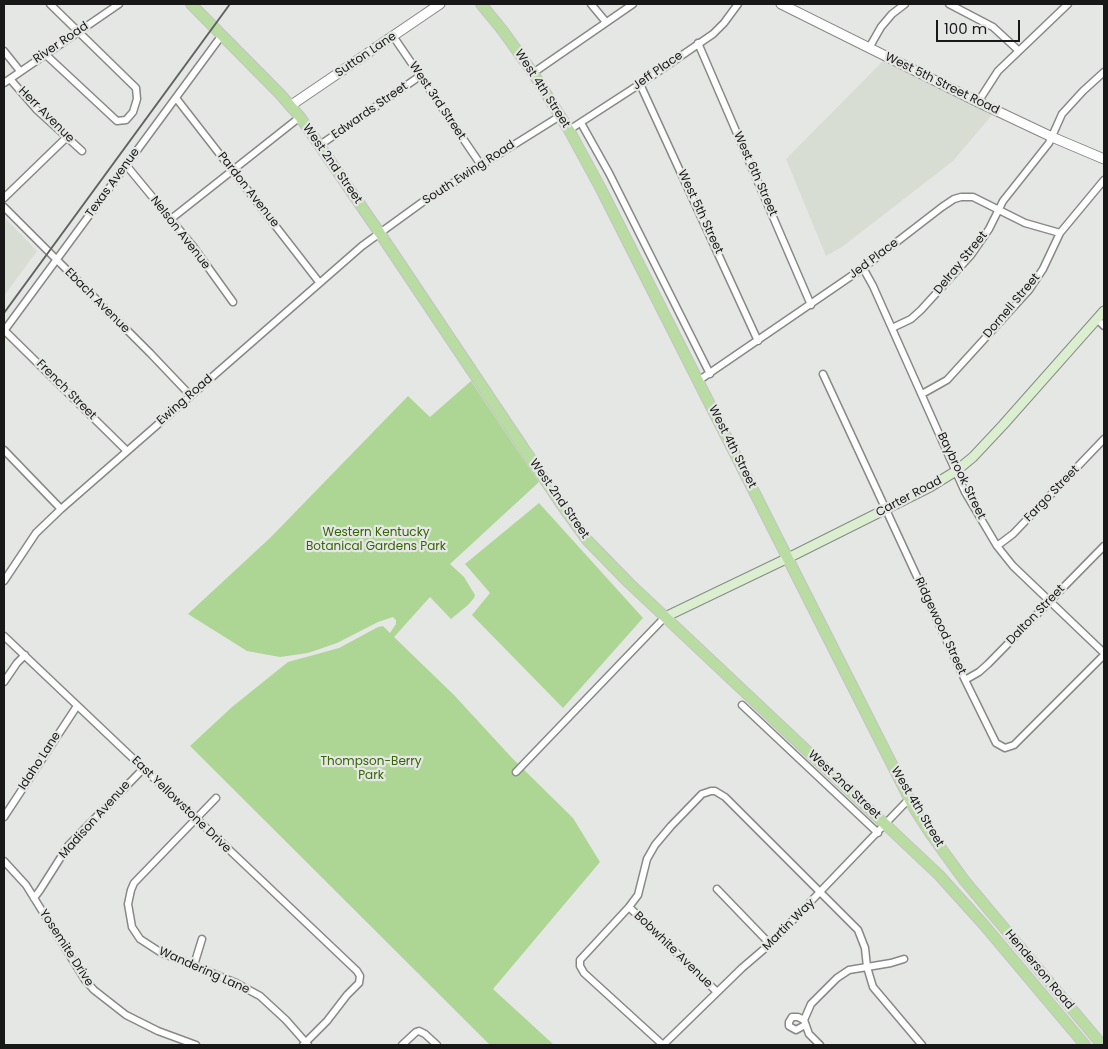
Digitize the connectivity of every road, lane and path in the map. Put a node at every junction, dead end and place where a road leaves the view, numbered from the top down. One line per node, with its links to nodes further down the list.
1 (50, 4): 14 (street)
2 (119, 4): 14 (street, River Road)
3 (191, 4): 15 (main road, West 2nd Street)
4 (440, 4): 16 (street, Sutton Lane)
5 (481, 4): 24 (main road, West 4th Street)
6 (591, 4): 13 (street)
7 (633, 4): 13 (street)
8 (738, 4): 17 (street, Jeff Place)
9 (905, 4): 18 (street)
10 (948, 4): 19 (street)
11 (1068, 4): 19 (street)
12 (788, 5): 18 (street, West 5th Street Road)
13 (606, 22): 24 (street)
14 (78, 31): 21 (street, River Road); 21 (street)
15 (222, 35): 29 (street, Texas Avenue); 31 (main road, West 2nd Street)
16 (393, 36): 25 (street, West 3rd Street); 31 (street, Sutton Lane)
17 (698, 43): 28 (street, Jeff Place); 55 (street, West 6th Street)
18 (869, 48): 30 (street, West 5th Street Road)
19 (1018, 50): 30 (street)
20 (4, 51): 22 (street)
21 (45, 54): 22 (street, River Road)
22 (20, 71): 26 (street, River Road)
23 (1104, 72): 36 (street, Delray Street)
24 (533, 73): 32 (main road, West 4th Street)
25 (420, 76): 38 (street, Edwards Street); 42 (street, West 3rd Street)
26 (10, 78): 27 (street, River Road); 37 (street, Herr Avenue)
27 (4, 83)
28 (640, 84): 34 (street, Jeff Place); 61 (street, West 5th Street)
29 (176, 98): 41 (street, Texas Avenue); 43 (street, Pardon Avenue)
30 (978, 102): 36 (street, West 5th Street Road)
31 (290, 106): 33 (main road, West 2nd Street)
32 (560, 116): 35 (main road, West 4th Street); 42 (street, South Ewing Road)
33 (300, 117): 38 (main road, West 2nd Street); 43 (street)
34 (581, 123): 35 (street, Jeff Place); 62 (street, West 4th Street)
35 (569, 130): 64 (main road, West 4th Street)
36 (1052, 137): 40 (street, West 5th Street Road); 47 (street, Delray Street)
37 (67, 138): 39 (street, Herr Avenue); 45 (street)
38 (320, 145): 49 (main road, West 2nd Street)
39 (82, 151)
40 (1104, 158)
41 (126, 165): 48 (street, Nelson Avenue); 51 (street, Texas Avenue)
42 (481, 165): 49 (street, South Ewing Road)
43 (233, 171): 48 (street); 53 (street, Pardon Avenue)
44 (1104, 180): 50 (street, Dornell Street)
45 (4, 198)
46 (4, 207): 51 (street, Ebach Avenue)
47 (998, 210): 50 (street, Jed Place); 52 (street, Jed Place); 59 (street, Delray Street)
48 (171, 219): 54 (street, Nelson Avenue)
49 (379, 232): 53 (street, Ewing Road); 78 (main road, West 2nd Street)
50 (1060, 233): 65 (street, Dornell Street)
51 (56, 260): 60 (street, Texas Avenue); 66 (street, Ebach Avenue)
52 (863, 268): 55 (street, Jed Place); 59 (street, Baybrook Street)
53 (319, 282): 66 (street, Ewing Road)
54 (233, 302)
55 (811, 304): 61 (street, Jed Place)
56 (1104, 311): 57 (main road, Carter Road)
57 (1097, 319): 58 (street); 70 (main road, Carter Road)
58 (1104, 326)
59 (892, 328): 65 (street, Baybrook Street)
60 (4, 330): 69 (street, French Street)
61 (758, 341): 62 (street, Jed Place)
62 (710, 374): 64 (street, Jed Place)
63 (823, 374): 72 (street, Ridgewood Street)
64 (698, 381): 75 (main road, West 4th Street)
65 (922, 394): 70 (street, Baybrook Street)
66 (190, 395): 69 (street, Ewing Road)
67 (1104, 439): 73 (street, Fargo Street)
68 (4, 450): 71 (street)
69 (127, 451): 71 (street, Ewing Road)
70 (956, 470): 72 (main road, Carter Road); 73 (street, Baybrook Street)
71 (61, 509): 76 (street, Ewing Road)
72 (886, 509): 75 (main road, Carter Road); 82 (street, Ridgewood Street)
73 (997, 546): 77 (street, Baybrook Street)
74 (1104, 546): 77 (street, Dalton Street)
75 (788, 558): 78 (main road, Carter Road); 91 (main road, West 4th Street)
76 (4, 581)
77 (1051, 600): 80 (street, Baybrook Street); 82 (street, Dalton Street)
78 (665, 616): 86 (main road, West 2nd Street); 89 (street)
79 (4, 636): 81 (street, East Yellowstone Drive)
80 (1104, 654): 82 (street, Ridgewood Street)
81 (25, 656): 83 (street); 85 (street, East Yellowstone Drive)
82 (965, 680)
83 (4, 682)
84 (742, 705): 87 (street, West 2nd Street)
85 (77, 706): 88 (street, East Yellowstone Drive); 92 (street, Idaho Lane)
86 (768, 713): 87 (street); 94 (main road, West 2nd Street)
87 (759, 720): 95 (street, West 2nd Street)
88 (143, 769): 93 (street, East Yellowstone Drive); 100 (street, Madison Avenue)
89 (516, 772)
90 (216, 798): 93 (street, Wandering Lane)
91 (909, 799): 94 (street, Martin Way); 99 (main road, West 4th Street)
92 (4, 817)
93 (195, 818): 106 (street, Wandering Lane); 109 (street, East Yellowstone Drive)
94 (886, 824): 95 (street, Martin Way); 102 (main road, West 2nd Street)
95 (878, 833): 98 (street, Martin Way)
96 (4, 861): 100 (street, Yosemite Drive)
97 (717, 889): 104 (street)
98 (820, 894): 101 (street); 104 (street, Martin Way); 107 (street)
99 (975, 894): 117 (main road, Henderson Road)
100 (34, 898): 110 (street, Yosemite Drive)
101 (629, 907): 108 (street, Bobwhite Avenue); 113 (street)
102 (994, 937): 116 (main road, Henderson Road)
103 (202, 939): 106 (street)
104 (770, 944): 108 (street, Martin Way)
105 (904, 959): 107 (street)
106 (194, 965): 109 (street, Wandering Lane)
107 (867, 967): 114 (street); 115 (street)
108 (717, 992): 113 (street, Martin Way)
109 (306, 1044)
110 (196, 1045)
111 (402, 1045): 112 (street)
112 (437, 1045)
113 (663, 1045)
114 (820, 1045)
115 (922, 1045)
116 (1085, 1045)
117 (1102, 1045)

